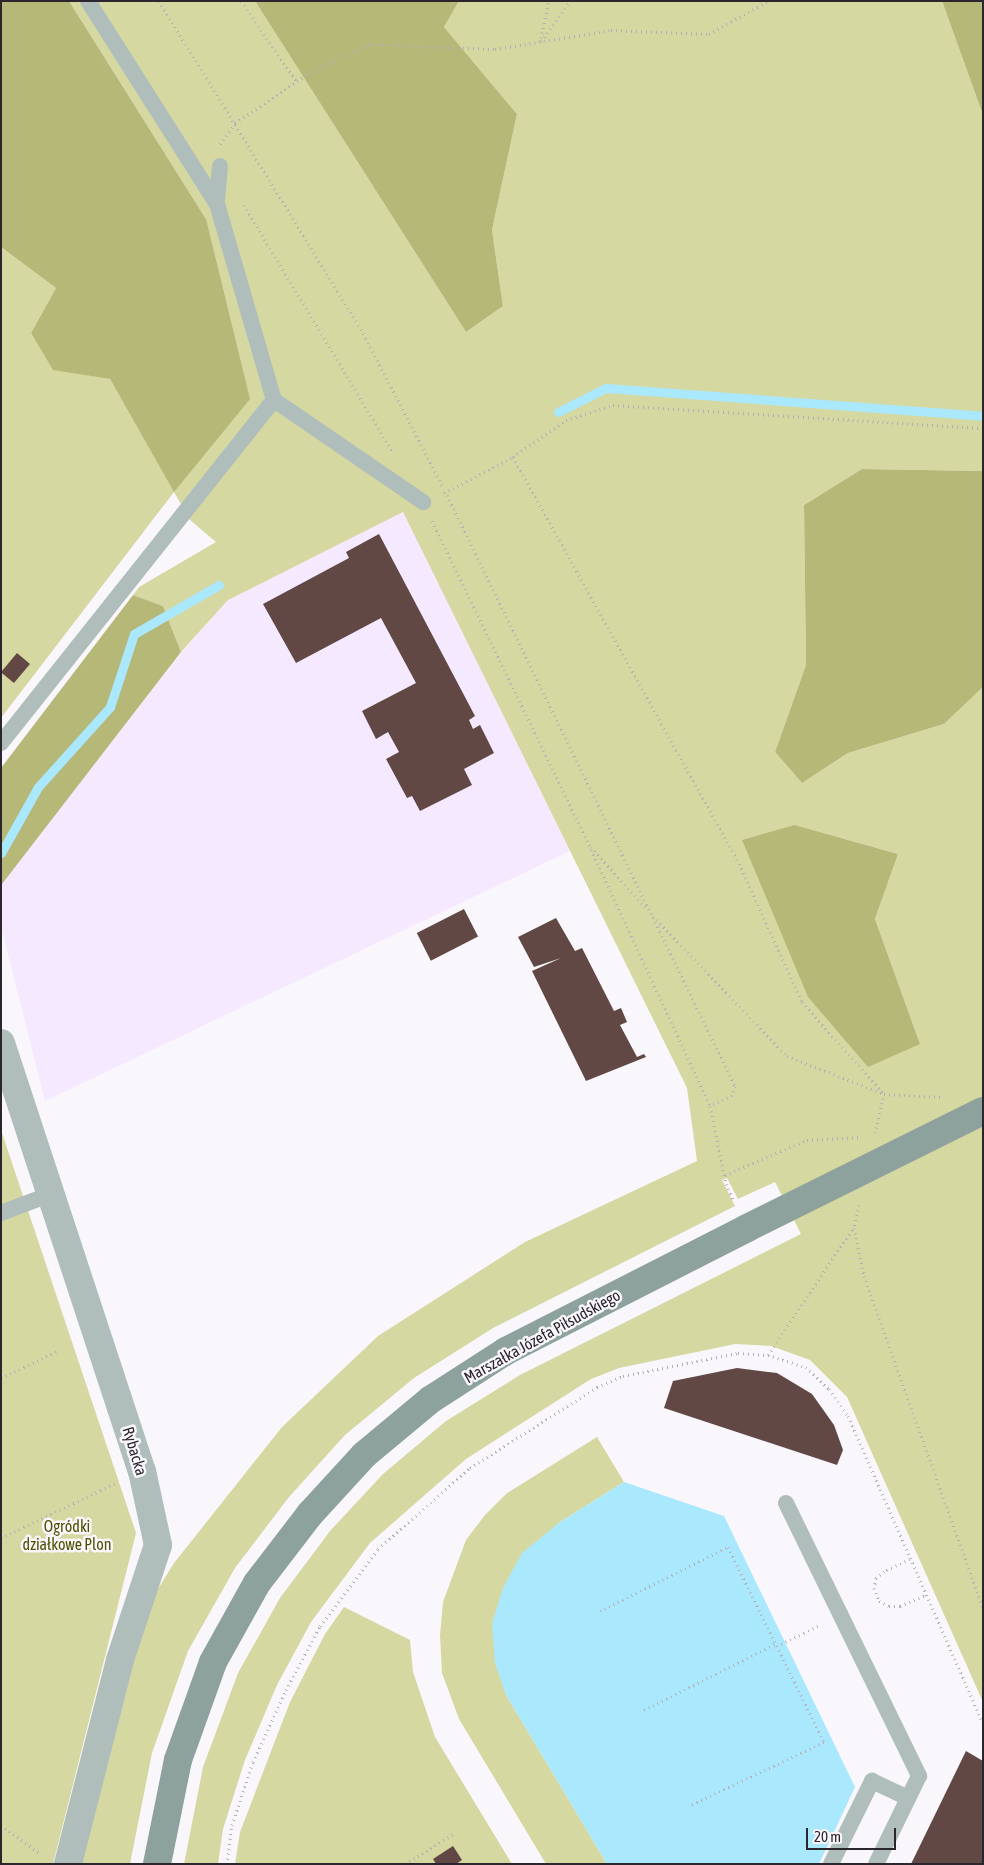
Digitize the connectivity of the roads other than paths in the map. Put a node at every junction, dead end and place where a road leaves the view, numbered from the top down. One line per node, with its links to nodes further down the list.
1 (88, 1): 3 (lane)
2 (220, 166): 3 (lane)
3 (218, 204): 4 (lane)
4 (274, 400): 5 (lane); 6 (lane)
5 (423, 502)
6 (1, 742)
7 (1, 1043): 9 (street, Rybacka)
8 (983, 1111): 14 (main road, Marszałka Józefa Piłsudskiego, bridge)
9 (51, 1194): 10 (lane); 13 (street, Rybacka)
10 (1, 1213)
11 (786, 1503): 12 (lane)
12 (908, 1798): 15 (lane); 16 (lane)
13 (57, 1861)
14 (156, 1864)
15 (831, 1864)
16 (876, 1864)

